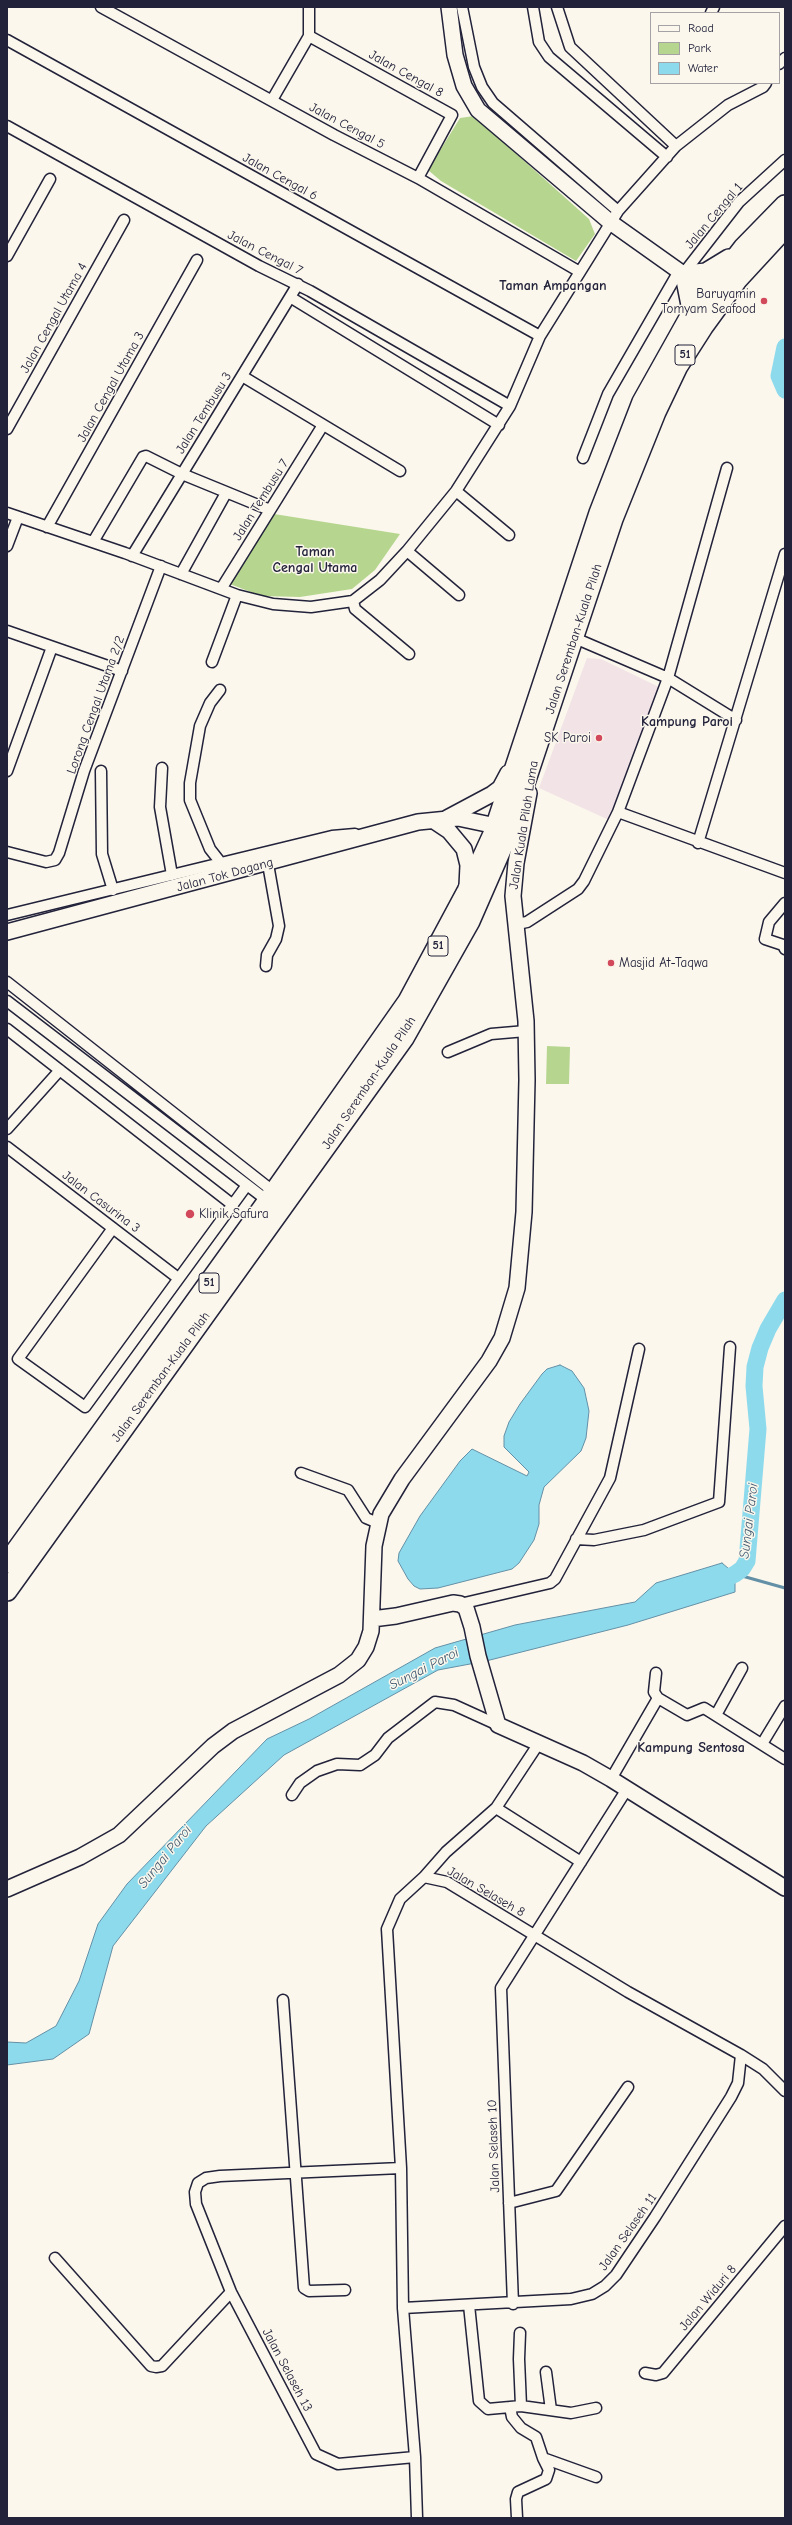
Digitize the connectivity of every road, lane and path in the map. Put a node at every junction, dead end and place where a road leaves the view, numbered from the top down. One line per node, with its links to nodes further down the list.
1 (101, 7): 10 (street, Jalan Cengal 5)
2 (310, 7): 7 (street)
3 (449, 7): 18 (street)
4 (462, 7): 18 (street)
5 (533, 7): 13 (street)
6 (557, 7): 12 (street)
7 (309, 36): 10 (street); 15 (street, Jalan Cengal 8)
8 (7, 40): 30 (street, Jalan Cengal 6)
9 (765, 84): 12 (street)
10 (272, 100): 15 (street, Jalan Cengal 5)
11 (7, 126): 26 (street, Jalan Cengal 7)
12 (676, 146): 13 (street)
13 (667, 157): 18 (street)
14 (785, 160): 25 (street, Jalan Cengal 1)
15 (418, 178): 24 (street, Jalan Cengal 5)
16 (50, 179): 22 (street)
17 (785, 205): 21 (highway, Jalan Seremban-Kuala Pilah / 51)
18 (614, 217): 24 (street); 25 (street)
19 (124, 220): 35 (street, Jalan Cengal Utama 4)
20 (785, 228): 28 (highway, Jalan Seremban-Kuala Pilah / 51)
21 (743, 248): 25 (highway); 28 (highway, Jalan Seremban-Kuala Pilah / 51)
22 (7, 256)
23 (197, 260): 45 (street, Jalan Cengal Utama 3)
24 (580, 272): 30 (street)
25 (682, 274): 28 (street); 29 (highway); 36 (street, Jalan Cengal 1)
26 (298, 284): 27 (street, Jalan Tembusu 3); 32 (street, Jalan Cengal 7)
27 (290, 297): 31 (street, Jalan Tembusu 3); 34 (street)
28 (715, 297): 29 (highway, Jalan Seremban-Kuala Pilah / 51); 59 (highway, Jalan Seremban-Kuala Pilah / 51)
29 (689, 318): 59 (highway, Jalan Seremban-Kuala Pilah / 51)
30 (540, 336): 32 (street)
31 (242, 376): 33 (street); 39 (street, Jalan Tembusu 3)
32 (510, 406): 34 (street)
33 (323, 425): 38 (street); 42 (street, Jalan Tembusu 7)
34 (499, 425): 40 (street)
35 (7, 429)
36 (583, 458)
37 (727, 468): 64 (street)
38 (400, 471)
39 (182, 474): 41 (street); 47 (street); 51 (street, Jalan Tembusu 3)
40 (456, 491): 46 (street); 49 (street)
41 (226, 493): 42 (street); 53 (street)
42 (270, 510): 54 (street, Jalan Tembusu 7)
43 (7, 513): 44 (street)
44 (18, 517): 45 (street); 48 (street)
45 (47, 527): 47 (street)
46 (508, 536)
47 (93, 542): 51 (street)
48 (7, 546)
49 (407, 551): 56 (street); 57 (street)
50 (785, 554): 66 (street)
51 (132, 556): 52 (street)
52 (161, 566): 53 (street); 63 (street, Lorong Cengal Utama 2/2)
53 (181, 574): 54 (street)
54 (221, 589): 55 (street)
55 (237, 595): 57 (street); 62 (street)
56 (459, 595)
57 (353, 601): 61 (street)
58 (7, 631): 60 (street)
59 (567, 635): 64 (street); 67 (highway, Jalan Seremban-Kuala Pilah / 51)
60 (52, 647): 63 (street); 69 (street)
61 (409, 654)
62 (212, 662)
63 (122, 671): 76 (street, Lorong Cengal Utama 2/2)
64 (668, 678): 66 (street); 71 (street)
65 (220, 690): 77 (street)
66 (736, 720): 75 (street)
67 (528, 749): 72 (street); 73 (highway, Jalan Seremban-Kuala Pilah / 51); 85 (street, Jalan Kuala Pilah Lama)
68 (162, 768): 80 (street)
69 (7, 771)
70 (101, 772): 81 (street)
71 (618, 812): 75 (street); 85 (street)
72 (438, 821): 73 (street, Jalan Tok Dagang); 74 (street, Jalan Tok Dagang); 82 (street)
73 (499, 832): 82 (highway, Jalan Seremban-Kuala Pilah / 51); 108 (highway, Jalan Seremban-Kuala Pilah / 51)
74 (367, 836): 77 (street); 78 (street, Jalan Tok Dagang)
75 (698, 843): 79 (street)
76 (7, 852)
77 (221, 863): 80 (street)
78 (268, 864): 86 (street, Jalan Tok Dagang); 88 (street)
79 (785, 873)
80 (172, 875): 81 (street)
81 (113, 890): 84 (street)
82 (467, 891): 98 (highway, Jalan Seremban-Kuala Pilah / 51)
83 (785, 903): 87 (street)
84 (7, 915)
85 (517, 924): 92 (street, Jalan Kuala Pilah Lama)
86 (7, 932)
87 (785, 949)
88 (266, 966)
89 (7, 982): 98 (street)
90 (7, 1001): 97 (street)
91 (7, 1029): 94 (street)
92 (526, 1031): 93 (street); 105 (street, Jalan Kuala Pilah Lama)
93 (448, 1052)
94 (60, 1070): 95 (street); 99 (street)
95 (7, 1129)
96 (7, 1147): 100 (street, Jalan Casurina 3)
97 (247, 1185): 98 (street); 99 (street)
98 (271, 1196): 107 (highway, Jalan Seremban-Kuala Pilah / 51)
99 (233, 1205): 101 (street)
100 (113, 1228): 101 (street, Jalan Casurina 3); 101 (street)
101 (178, 1278)
102 (730, 1348): 106 (street)
103 (639, 1349): 106 (street)
104 (300, 1473): 105 (street)
105 (378, 1523): 110 (street, Jalan Kuala Pilah Lama)
106 (576, 1538): 109 (street)
107 (7, 1564)
108 (7, 1591)
109 (460, 1604): 110 (street); 116 (street)
110 (372, 1619): 127 (street, Jalan Kuala Pilah Lama)
111 (742, 1668): 115 (street)
112 (656, 1673): 113 (street)
113 (658, 1698): 115 (street); 120 (street)
114 (785, 1706): 118 (street)
115 (716, 1714): 118 (street)
116 (498, 1725): 117 (street); 122 (street)
117 (539, 1743): 120 (street); 123 (street)
118 (762, 1744): 119 (street)
119 (785, 1759)
120 (611, 1779): 121 (street)
121 (627, 1789): 124 (street); 126 (street)
122 (292, 1795)
123 (496, 1808): 124 (street); 125 (street)
124 (581, 1862): 128 (street)
125 (424, 1877): 128 (street, Jalan Selaseh 8); 133 (street)
126 (784, 1888)
127 (7, 1889)
128 (534, 1935): 130 (street, Jalan Selaseh 8); 135 (street, Jalan Selaseh 10)
129 (283, 2000): 134 (street)
130 (741, 2055): 132 (street); 140 (street, Jalan Selaseh 11)
131 (628, 2087): 135 (street)
132 (785, 2091)
133 (401, 2168): 134 (street); 142 (street)
134 (297, 2173): 138 (street); 139 (street, Jalan Selaseh 13)
135 (509, 2203): 140 (street, Jalan Selaseh 10)
136 (785, 2226): 145 (street, Jalan Widuri 8)
137 (55, 2258): 139 (street)
138 (345, 2290)
139 (231, 2292): 150 (street, Jalan Selaseh 13)
140 (512, 2304): 141 (street, Jalan Selaseh 11)
141 (469, 2305): 142 (street, Jalan Selaseh 11); 147 (street)
142 (403, 2308): 150 (street)
143 (520, 2333): 146 (street)
144 (546, 2372): 149 (street)
145 (645, 2373)
146 (521, 2406): 147 (street); 149 (street)
147 (510, 2407): 151 (street)
148 (596, 2408): 149 (street)
149 (551, 2410)
150 (415, 2457): 153 (street)
151 (544, 2458): 152 (street); 154 (street)
152 (596, 2477)
153 (418, 2518)
154 (517, 2518)

